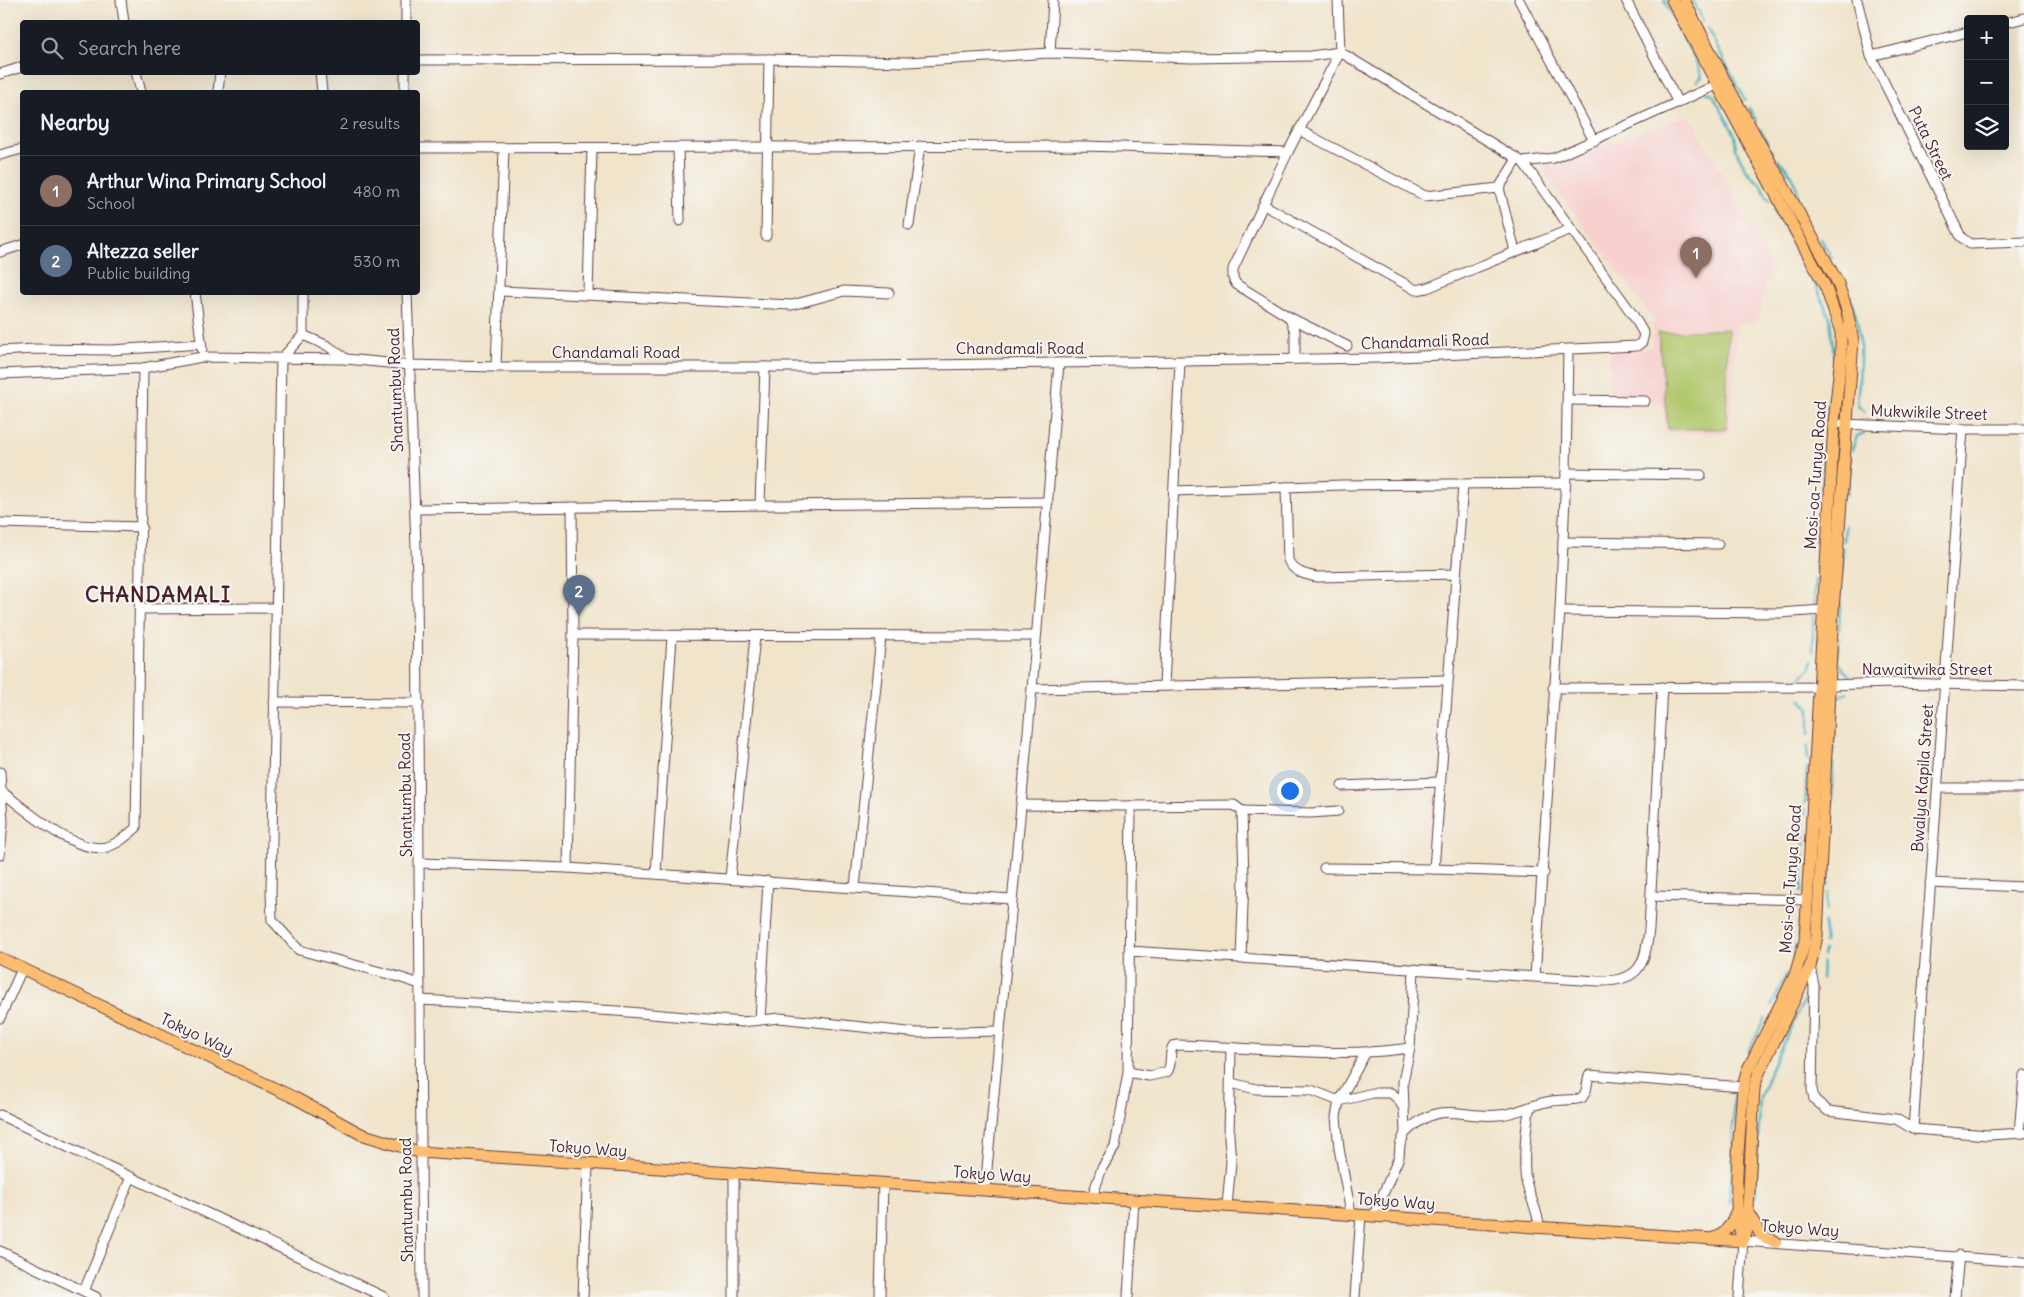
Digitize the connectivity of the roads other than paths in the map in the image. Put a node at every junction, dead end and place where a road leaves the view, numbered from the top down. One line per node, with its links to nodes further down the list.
1 (121, 0): 11 (street)
2 (406, 0): 12 (street)
3 (1053, 0): 16 (street)
4 (1338, 0): 15 (street)
5 (1519, 0): 33 (street)
6 (1626, 0): 31 (street)
7 (1672, 0): 26 (main road, Mosi-oa-Tunya Road)
8 (1684, 0): 26 (main road, Mosi-oa-Tunya Road)
9 (1857, 0): 17 (street, Puta Street)
10 (2024, 18): 13 (street)
11 (124, 20)
12 (406, 20)
13 (2009, 22)
14 (1964, 33): 17 (street)
15 (1340, 52): 16 (street); 32 (street); 43 (street)
16 (1050, 53): 18 (street)
17 (1871, 56): 50 (street, Puta Street)
18 (770, 59): 19 (street); 36 (street)
19 (420, 60)
20 (20, 68): 21 (street)
21 (0, 74)
22 (137, 75): 27 (street)
23 (220, 75): 28 (street)
24 (320, 75): 29 (street)
25 (405, 75): 30 (street)
26 (1721, 83): 31 (street); 79 (main road, Mosi-oa-Tunya Road); 80 (main road, Mosi-oa-Tunya Road)
27 (140, 90)
28 (218, 90)
29 (322, 90)
30 (405, 90)
31 (1678, 103): 33 (street)
32 (1300, 130): 41 (street); 44 (street)
33 (1594, 141): 43 (street)
34 (920, 146): 36 (street); 41 (street); 47 (street)
35 (678, 147): 36 (street); 38 (street); 46 (street)
36 (768, 147): 49 (street)
37 (420, 148): 39 (street)
38 (592, 148): 39 (street); 55 (street)
39 (504, 149): 54 (street)
40 (20, 150): 42 (street)
41 (1288, 152): 45 (street)
42 (0, 155)
43 (1520, 160): 44 (street); 48 (street)
44 (1499, 188): 52 (street)
45 (1264, 205): 52 (street); 60 (street)
46 (680, 221)
47 (908, 225)
48 (1571, 229): 52 (street); 64 (street, Chandamali Road)
49 (766, 236)
50 (2024, 242)
51 (20, 246): 53 (street)
52 (1515, 251)
53 (0, 252)
54 (501, 291): 55 (street); 73 (street)
55 (588, 293): 56 (street)
56 (889, 293)
57 (195, 295): 62 (street)
58 (303, 295): 61 (street)
59 (407, 295): 72 (street, Shantumbu Road)
60 (1289, 317): 63 (street); 69 (street)
61 (303, 335): 67 (street); 68 (street)
62 (201, 344): 65 (street); 66 (street)
63 (1347, 346)
64 (1568, 349): 69 (street, Chandamali Road); 77 (street)
65 (0, 351)
66 (202, 357): 67 (street, Chandamali Road); 75 (street, Chandamali Road)
67 (281, 358): 68 (street, Chandamali Road); 97 (street)
68 (346, 359): 72 (street, Chandamali Road)
69 (1295, 360): 70 (street, Chandamali Road)
70 (1180, 362): 71 (street, Chandamali Road); 87 (street)
71 (1059, 363): 74 (street, Chandamali Road); 88 (street)
72 (409, 365): 73 (street, Chandamali Road); 91 (street, Shantumbu Road)
73 (496, 367): 74 (street, Chandamali Road)
74 (765, 367): 89 (street)
75 (143, 368): 76 (street, Chandamali Road); 93 (street)
76 (0, 374)
77 (1568, 400): 78 (street); 84 (street)
78 (1645, 401)
79 (1834, 423): 80 (street, Mukwikile Street); 99 (main road, Mosi-oa-Tunya Road)
80 (1846, 424): 81 (street, Mukwikile Street); 109 (main road, Mosi-oa-Tunya Road)
81 (1963, 429): 82 (street, Mukwikile Street); 107 (street, Bwalya Kapila Street)
82 (2024, 429)
83 (1701, 475): 84 (street)
84 (1566, 478): 85 (street); 94 (street)
85 (1463, 484): 86 (street); 96 (street)
86 (1286, 487): 87 (street); 96 (street)
87 (1174, 492): 108 (street)
88 (1048, 502): 89 (street); 102 (street)
89 (760, 505): 90 (street)
90 (572, 507): 91 (street); 101 (street)
91 (415, 509): 115 (street, Shantumbu Road)
92 (0, 523): 93 (street)
93 (142, 527): 98 (street)
94 (1563, 542): 95 (street); 100 (street)
95 (1718, 544)
96 (1456, 574): 106 (street)
97 (276, 608): 98 (street); 114 (street)
98 (140, 609): 121 (street)
99 (1823, 610): 100 (street); 109 (main road, Mosi-oa-Tunya Road)
100 (1560, 611): 112 (street)
101 (573, 635): 103 (street); 128 (street)
102 (1036, 636): 105 (street); 113 (street)
103 (672, 637): 104 (street); 131 (street)
104 (755, 637): 105 (street); 133 (street)
105 (881, 637): 136 (street)
106 (1447, 680): 108 (street); 117 (street)
107 (1944, 684): 109 (street, Nawaitwika Street); 110 (street, Nawaitwika Street); 119 (street, Bwalya Kapila Street)
108 (1164, 686): 113 (street)
109 (1824, 686): 111 (street, Nawaitwika Street); 140 (main road, Mosi-oa-Tunya Road); 144 (main road, Mosi-oa-Tunya Road)
110 (2024, 686)
111 (1662, 687): 112 (street, Nawaitwika Street); 138 (street)
112 (1553, 688): 132 (street)
113 (1032, 689): 122 (street)
114 (274, 702): 115 (street); 148 (street)
115 (419, 703): 127 (street, Shantumbu Road)
116 (0, 772): 121 (street)
117 (1440, 782): 118 (street); 130 (street)
118 (1342, 786)
119 (1938, 788): 120 (street); 135 (street, Bwalya Kapila Street)
120 (2024, 788)
121 (1, 791): 126 (street)
122 (1021, 805): 123 (street); 139 (street)
123 (1130, 806): 124 (street); 141 (street)
124 (1242, 811): 125 (street); 143 (street)
125 (1338, 811)
126 (0, 855)
127 (421, 862): 128 (street); 148 (street, Shantumbu Road)
128 (568, 868): 131 (street)
129 (1324, 868): 130 (street)
130 (1434, 869): 132 (street)
131 (656, 873): 133 (street)
132 (1544, 873): 147 (street)
133 (730, 878): 134 (street)
134 (768, 881): 136 (street); 151 (street)
135 (1930, 883): 137 (street); 164 (street, Bwalya Kapila Street)
136 (855, 887): 139 (street)
137 (2024, 887)
138 (1651, 896): 140 (street); 147 (street)
139 (1011, 899): 152 (street)
140 (1808, 900): 144 (main road, Mosi-oa-Tunya Road)
141 (1129, 951): 143 (street); 156 (street)
142 (0, 958): 145 (main road, Tokyo Way)
143 (1241, 959): 146 (street)
144 (1806, 963): 159 (main road, Mosi-oa-Tunya Road); 164 (street); 177 (main road, Mosi-oa-Tunya Road)
145 (22, 969): 150 (street); 167 (main road, Tokyo Way)
146 (1414, 970): 147 (street); 153 (street)
147 (1535, 976)
148 (420, 984): 149 (street, Shantumbu Road)
149 (420, 1000): 151 (street); 167 (street, Shantumbu Road)
150 (0, 1018)
151 (760, 1020): 152 (street)
152 (1000, 1031): 172 (street)
153 (1410, 1048): 155 (street); 162 (street)
154 (1231, 1049): 155 (street); 156 (street); 158 (street)
155 (1365, 1054): 160 (street)
156 (1128, 1072): 173 (street)
157 (2024, 1075): 166 (street)
158 (1231, 1083): 160 (street); 176 (street)
159 (1743, 1087): 161 (street); 175 (main road, Mosi-oa-Tunya Road)
160 (1339, 1101): 162 (street); 178 (street)
161 (1530, 1107): 165 (street); 180 (street)
162 (1405, 1112): 165 (street)
163 (0, 1116): 170 (street)
164 (1913, 1129): 166 (street)
165 (1405, 1133): 179 (street)
166 (2021, 1133)
167 (419, 1152): 168 (main road, Tokyo Way); 190 (street, Shantumbu Road)
168 (588, 1164): 169 (main road, Tokyo Way); 191 (street)
169 (734, 1174): 171 (main road, Tokyo Way); 192 (street)
170 (131, 1177): 187 (street); 189 (street)
171 (883, 1183): 172 (main road, Tokyo Way); 193 (street)
172 (985, 1190): 173 (main road, Tokyo Way)
173 (1092, 1197): 174 (main road, Tokyo Way)
174 (1134, 1200): 176 (main road, Tokyo Way); 194 (street)
175 (1738, 1201): 181 (main road); 182 (main road, Mosi-oa-Tunya Road)
176 (1227, 1206): 178 (main road, Tokyo Way)
177 (1748, 1212): 182 (main road, Mosi-oa-Tunya Road); 183 (main road)
178 (1356, 1214): 179 (main road, Tokyo Way); 195 (street)
179 (1374, 1215): 180 (main road, Tokyo Way)
180 (1539, 1226): 181 (main road, Tokyo Way)
181 (1712, 1239): 182 (main road, Tokyo Way)
182 (1743, 1241): 183 (street, Tokyo Way); 196 (street)
183 (1776, 1242): 185 (street, Tokyo Way)
184 (0, 1251): 187 (street)
185 (1959, 1255): 186 (street, Tokyo Way); 197 (street)
186 (2024, 1262)
187 (84, 1291): 188 (street)
188 (96, 1297)
189 (384, 1297)
190 (422, 1297)
191 (583, 1297)
192 (734, 1297)
193 (880, 1297)
194 (1128, 1297)
195 (1355, 1297)
196 (1739, 1297)
197 (1955, 1297)

